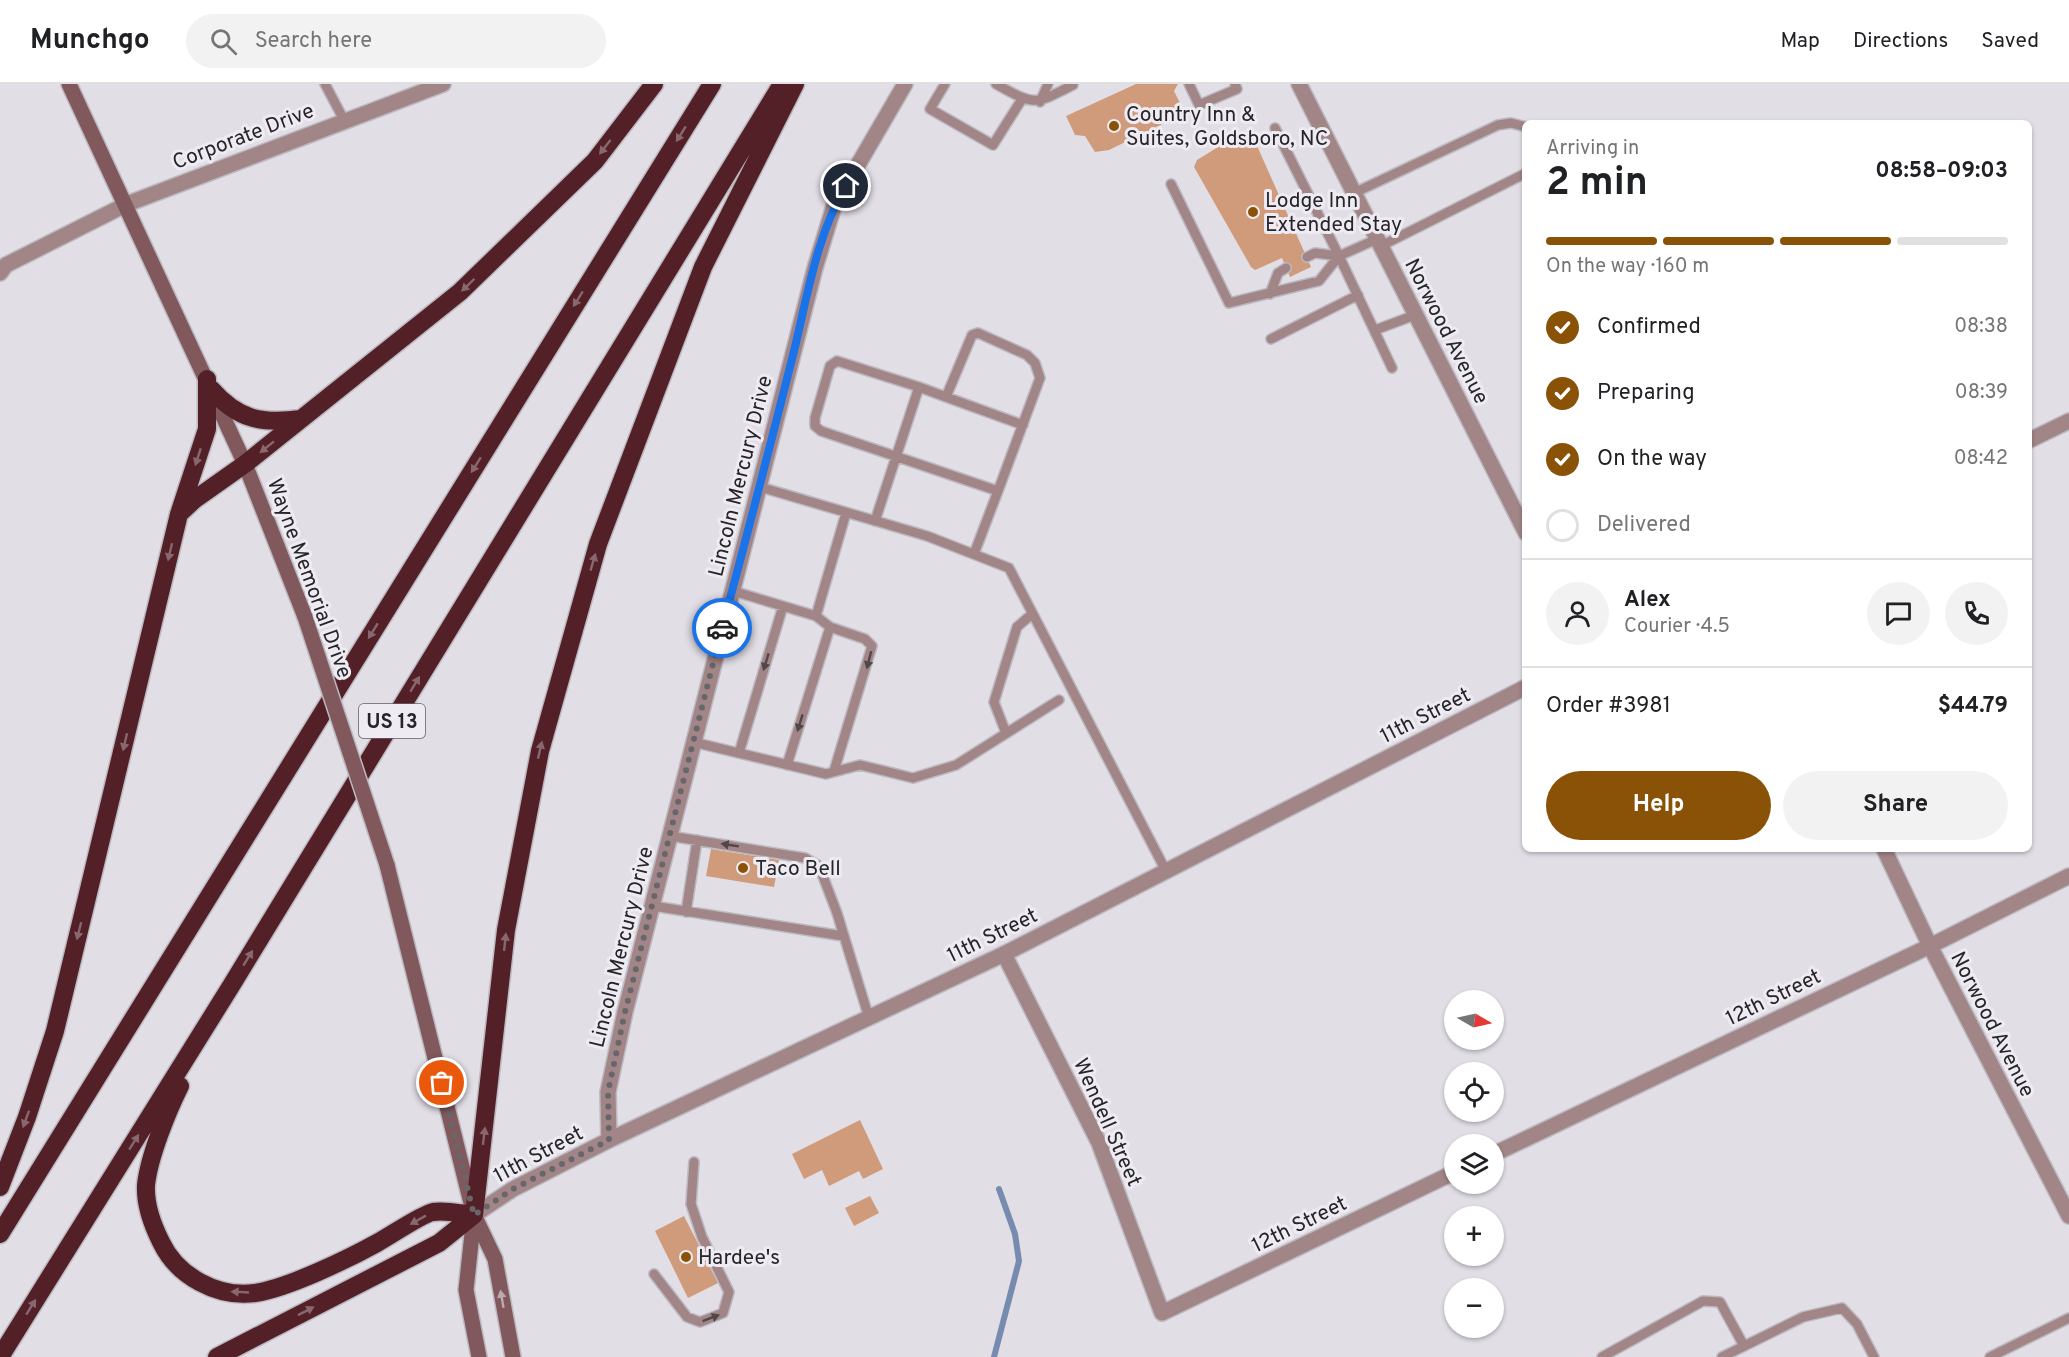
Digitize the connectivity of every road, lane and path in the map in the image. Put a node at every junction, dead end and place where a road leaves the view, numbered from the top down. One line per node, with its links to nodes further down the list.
1 (69, 84): 24 (main road, Wayne Memorial Drive)
2 (325, 84): 18 (lane)
3 (443, 84): 18 (street, Corporate Drive)
4 (654, 84): 39 (highway, one-way to 39)
5 (712, 84): 83 (highway, US 13, one-way to 83)
6 (782, 84): 74 (highway, US 13, one-way to 6)
7 (795, 84): 81 (highway, one-way to 7)
8 (905, 84): 45 (street, Lincoln Mercury Drive)
9 (945, 84): 16 (lane)
10 (996, 84): 16 (lane)
11 (1048, 84): 17 (lane)
12 (1189, 84): 13 (lane)
13 (1235, 84)
14 (1299, 84): 23 (street, Norwood Avenue)
15 (1073, 85): 17 (lane)
16 (1022, 99): 17 (lane)
17 (1040, 102)
18 (344, 120): 24 (street, Corporate Drive)
19 (1522, 126): 23 (lane)
20 (1275, 128): 26 (lane)
21 (1522, 175): 25 (lane)
22 (1171, 184): 30 (lane)
23 (1354, 193): 25 (street, Norwood Avenue)
24 (127, 204): 29 (street, Corporate Drive); 36 (main road, Wayne Memorial Drive)
25 (1379, 242): 26 (lane); 32 (street, Norwood Avenue)
26 (1339, 256): 27 (lane); 30 (lane); 31 (lane)
27 (1307, 257)
28 (1286, 268): 30 (lane)
29 (0, 273)
30 (1270, 294)
31 (1358, 295): 33 (lane); 34 (lane)
32 (1415, 315): 33 (lane); 50 (street, Norwood Avenue)
33 (1375, 330): 35 (lane)
34 (1271, 339)
35 (1392, 368)
36 (209, 384): 39 (highway); 44 (main road, Wayne Memorial Drive); 48 (highway, one-way to 48)
37 (919, 387): 38 (lane); 43 (lane); 43 (lane)
38 (946, 397): 41 (lane); 41 (lane)
39 (301, 419): 44 (highway, one-way to 44)
40 (2069, 421): 42 (street)
41 (1023, 425): 46 (lane)
42 (2032, 439)
43 (895, 456): 46 (lane); 49 (lane)
44 (245, 464): 48 (highway); 81 (main road, Wayne Memorial Drive, bridge)
45 (760, 487): 47 (lane); 52 (street, Lincoln Mercury Drive)
46 (998, 492): 51 (lane)
47 (846, 513): 49 (lane); 55 (lane)
48 (179, 514): 80 (highway, one-way to 80)
49 (875, 521): 51 (lane)
50 (1522, 525)
51 (974, 554): 54 (lane)
52 (733, 591): 53 (lane); 60 (street, Lincoln Mercury Drive)
53 (783, 606): 55 (lane); 61 (lane, one-way to 61)
54 (1032, 614): 59 (lane); 67 (lane)
55 (816, 616): 56 (lane)
56 (830, 627): 62 (lane, one-way to 62); 63 (lane, one-way to 63)
57 (1522, 689): 67 (street, 11th Street)
58 (1059, 700): 59 (lane)
59 (1006, 733): 63 (lane)
60 (693, 742): 61 (lane); 64 (street, Lincoln Mercury Drive)
61 (739, 753): 62 (lane)
62 (787, 765): 63 (lane)
63 (834, 771)
64 (670, 836): 65 (lane); 69 (street, Lincoln Mercury Drive)
65 (698, 840): 70 (lane); 71 (lane, one-way to 65)
66 (1885, 852): 72 (street, Norwood Avenue)
67 (1166, 871): 73 (street, 11th Street)
68 (2069, 876): 72 (street, 12th Street)
69 (653, 906): 70 (lane); 76 (street, Lincoln Mercury Drive)
70 (686, 912): 71 (lane)
71 (843, 936): 75 (lane)
72 (1930, 946): 77 (street, 12th Street); 82 (street, Norwood Avenue)
73 (1004, 954): 75 (street, 11th Street); 85 (street, Wendell Street)
74 (231, 986): 81 (highway, one-way to 74); 88 (highway, US 13, one-way to 74)
75 (869, 1018): 76 (street, 11th Street)
76 (609, 1140): 81 (street, 11th Street)
77 (1504, 1149)
78 (694, 1162): 84 (lane, one-way to 78)
79 (1444, 1177): 85 (street, 12th Street)
80 (0, 1187)
81 (474, 1215): 89 (highway, one-way to 81); 90 (main road, Wayne Memorial Drive); 91 (main road, Wayne Memorial Drive, one-way to 81)
82 (2069, 1216)
83 (0, 1234)
84 (654, 1274)
85 (1161, 1312)
86 (2069, 1318): 95 (lane)
87 (1744, 1346): 92 (lane); 93 (lane); 94 (lane)
88 (0, 1357)
89 (217, 1357)
90 (479, 1357)
91 (513, 1357)
92 (1602, 1357)
93 (1722, 1357)
94 (1874, 1357)
95 (1990, 1357)

